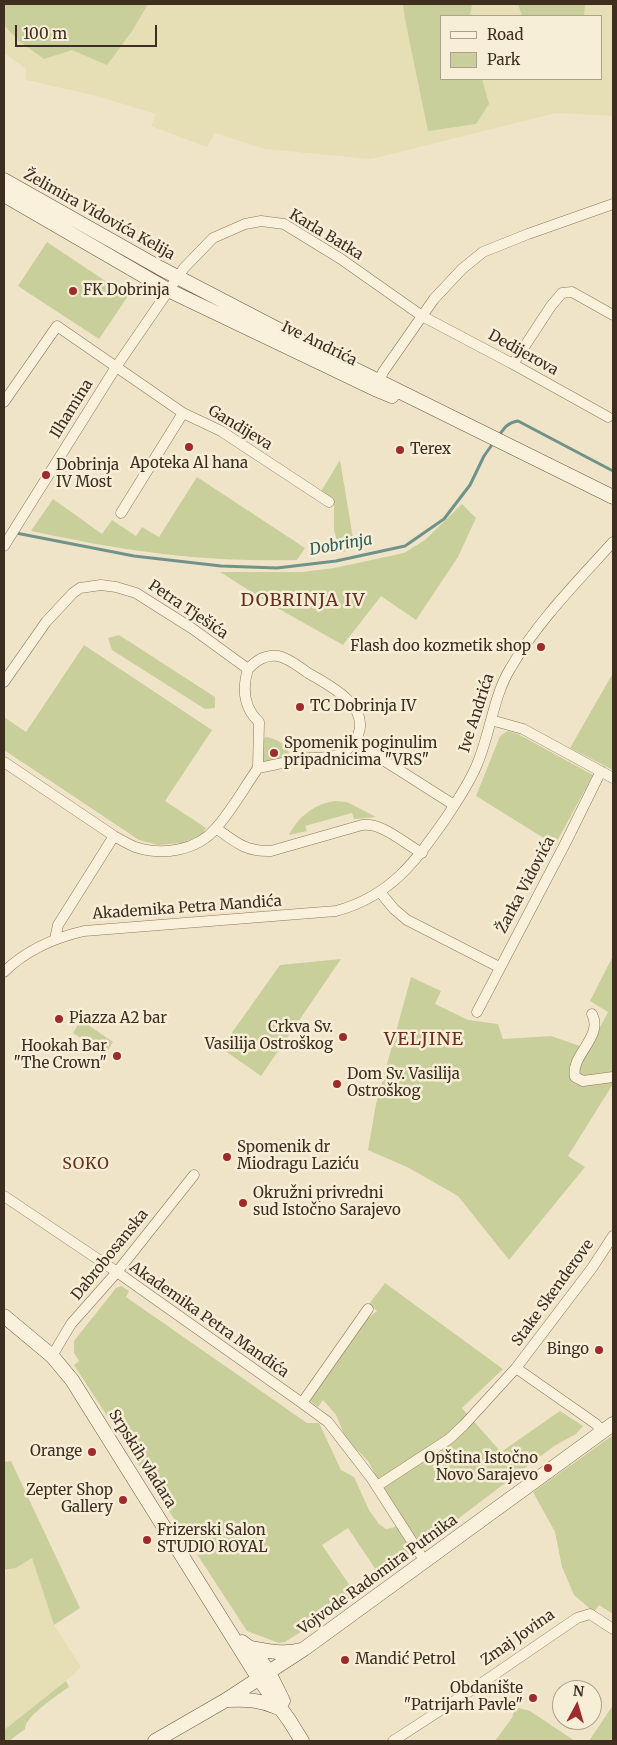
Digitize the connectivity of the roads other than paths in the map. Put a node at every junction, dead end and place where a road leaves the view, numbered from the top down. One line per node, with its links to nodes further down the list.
1 (4, 180): 4 (main road, Želimira Vidovića Kelija)
2 (4, 195): 5 (main road, Želimira Vidovića Kelija)
3 (613, 204): 7 (street)
4 (178, 278): 5 (street, Karla Batka); 7 (street, Karla Batka); 10 (main road, Ive Andrića)
5 (168, 290): 9 (street, Ilhamina); 10 (main road, Ive Andrića)
6 (613, 315): 8 (street)
7 (422, 316): 8 (street, Dedijerova); 10 (street)
8 (513, 364): 13 (street, Dedijerova)
9 (116, 367): 11 (street); 12 (street); 18 (street, Ilhamina)
10 (377, 385): 14 (main road, Ive Andrića)
11 (4, 402)
12 (183, 413): 15 (street, Gandijeva); 16 (street, Gandijeva)
13 (608, 418)
14 (613, 497)
15 (328, 502)
16 (121, 513)
17 (613, 542): 21 (street, Ive Andrića)
18 (4, 546)
19 (248, 669): 20 (street, Petra Tješića); 22 (street); 24 (street)
20 (4, 682)
21 (491, 720): 25 (street); 27 (street, Ive Andrića)
22 (355, 742): 24 (street); 27 (street)
23 (4, 762): 29 (street)
24 (258, 768): 28 (street)
25 (601, 771): 26 (street); 33 (street, Žarka Vidovića)
26 (613, 778)
27 (454, 805): 30 (street, Akademika Petra Mandića)
28 (216, 828): 29 (street); 30 (street)
29 (114, 836): 32 (street)
30 (422, 853): 31 (street, Akademika Petra Mandića)
31 (380, 892): 32 (street, Akademika Petra Mandića); 33 (street)
32 (55, 939): 34 (street, Akademika Petra Mandića)
33 (499, 967): 35 (street, Žarka Vidovića)
34 (4, 972)
35 (477, 1012)
36 (592, 1014): 37 (street)
37 (613, 1077)
38 (194, 1175): 41 (street, Dabrobosanska)
39 (4, 1196): 41 (street, Akademika Petra Mandića)
40 (613, 1236): 45 (street, Stake Skenderove)
41 (116, 1272): 44 (street, Dabrobosanska); 46 (street, Akademika Petra Mandića)
42 (368, 1309): 46 (street)
43 (4, 1316): 44 (main road, Srpskih vladara)
44 (52, 1356): 51 (main road, Srpskih vladara)
45 (516, 1368): 47 (street); 48 (street, Stake Skenderove)
46 (302, 1403): 48 (street, Akademika Petra Mandića)
47 (608, 1428): 53 (main road, Vojvode Radomira Putnika)
48 (377, 1486): 49 (street, Akademika Petra Mandića)
49 (420, 1554)
50 (613, 1629): 60 (street, Zmaj Jovina)
51 (233, 1636): 52 (main road, Srpskih vladara); 54 (main road, Srpskih vladara)
52 (251, 1648): 53 (main road); 54 (main road, Srpskih vladara)
53 (304, 1649): 54 (main road, Vojvode Radomira Putnika)
54 (264, 1676): 55 (main road, Vojvode Radomira Putnika); 56 (main road); 57 (main road)
55 (226, 1700): 56 (main road); 58 (main road, Vojvode Radomira Putnika)
56 (279, 1708): 57 (main road)
57 (289, 1720): 59 (main road)
58 (155, 1741)
59 (302, 1741)
60 (393, 1741)

